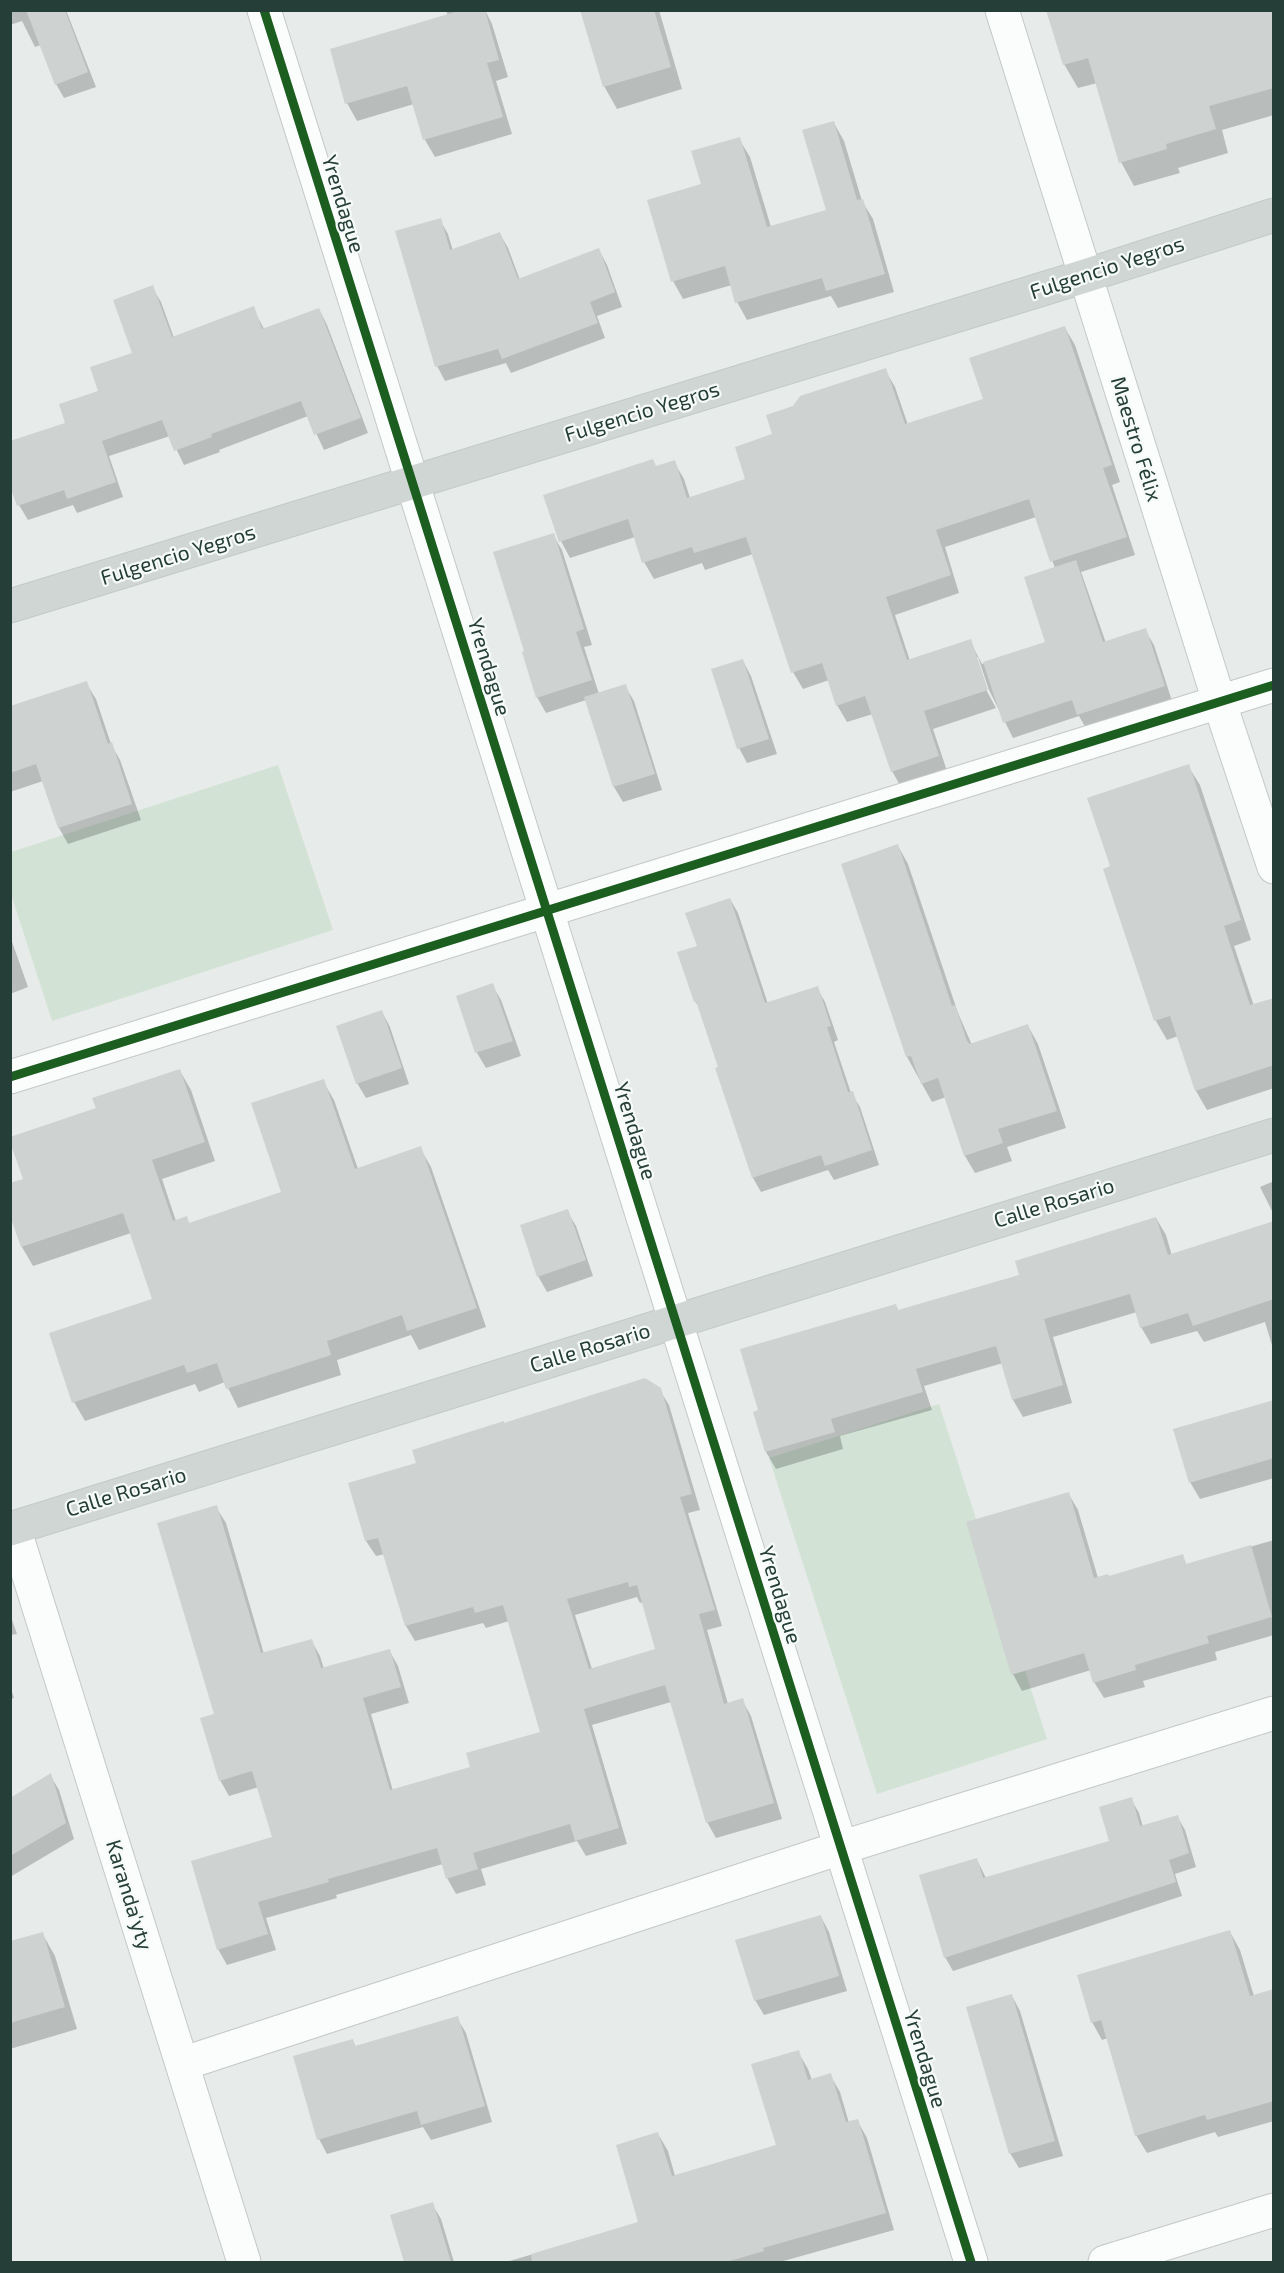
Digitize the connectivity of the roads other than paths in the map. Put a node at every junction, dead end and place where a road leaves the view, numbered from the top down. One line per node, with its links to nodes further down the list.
1 (264, 10): 5 (street, Yrendague)
2 (1002, 10): 4 (street, Maestro Félix)
3 (1274, 215): 4 (main road, Fulgencio Yegros)
4 (1085, 276): 5 (main road, Fulgencio Yegros); 8 (street, Maestro Félix)
5 (412, 483): 6 (main road, Fulgencio Yegros); 10 (street, Yrendague)
6 (10, 606)
7 (1274, 685): 8 (street)
8 (1219, 701): 9 (street, Maestro Félix); 10 (street)
9 (1274, 867)
10 (546, 910): 11 (street); 13 (street, Yrendague)
11 (10, 1077)
12 (1274, 1135): 13 (main road, Calle Rosario)
13 (675, 1321): 14 (main road, Calle Rosario); 16 (street, Yrendague)
14 (12, 1524): 17 (street, Karanda'yty)
15 (1274, 1713): 16 (street)
16 (840, 1848): 17 (street); 20 (street, Yrendague)
17 (182, 2064): 19 (street, Karanda'yty)
18 (1274, 2210): 21 (street)
19 (244, 2262)
20 (970, 2262)
21 (1105, 2262)

